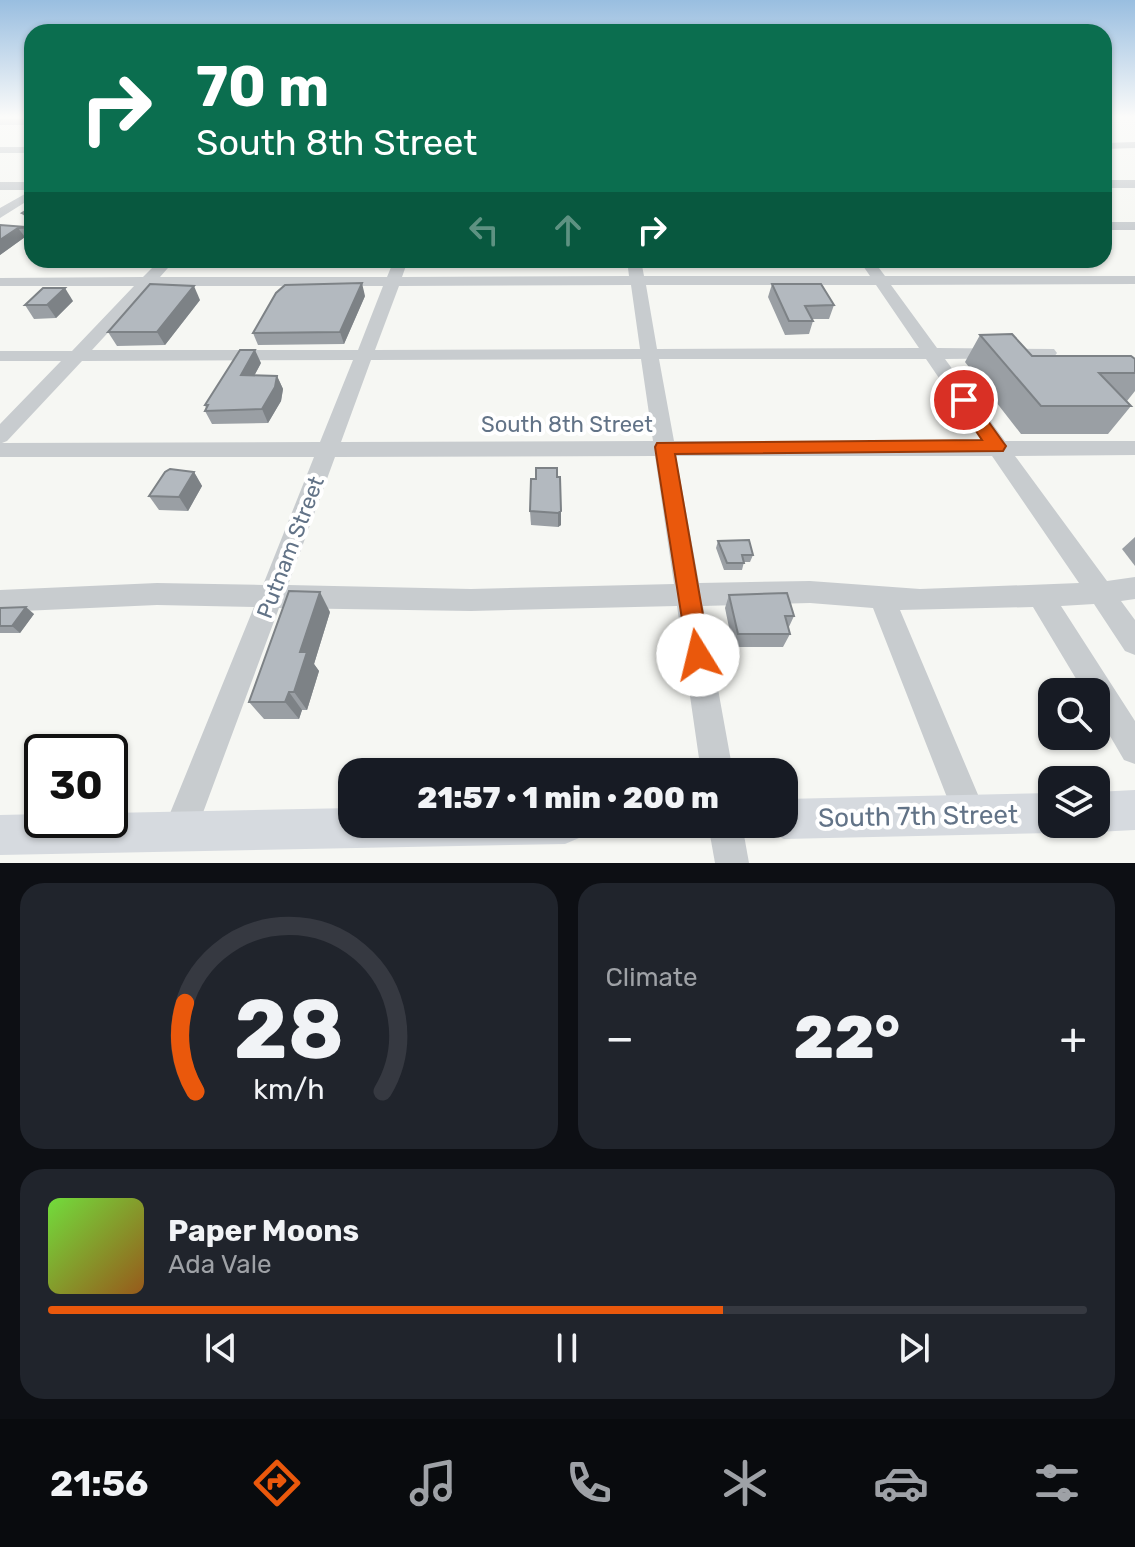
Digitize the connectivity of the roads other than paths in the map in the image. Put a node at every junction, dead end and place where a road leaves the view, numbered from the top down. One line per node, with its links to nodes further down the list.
1 (1112, 184): 2 (street)
2 (1135, 184)
3 (0, 186): 4 (street)
4 (24, 186)
5 (24, 198): 6 (street)
6 (0, 214)
7 (1112, 226): 8 (street)
8 (1135, 226)
9 (161, 268): 15 (street)
10 (872, 268): 13 (street)
11 (397, 270): 12 (street); 15 (street); 20 (street, Putnam Street)
12 (636, 270): 13 (street); 19 (street)
13 (880, 279): 14 (street); 17 (street)
14 (1135, 280)
15 (149, 281): 16 (street); 22 (street)
16 (0, 282)
17 (932, 353): 18 (street); 19 (street); 25 (street)
18 (1048, 353)
19 (649, 354): 20 (street); 26 (street)
20 (365, 355): 22 (street); 27 (street, Putnam Street)
21 (0, 356): 22 (street)
22 (77, 356): 23 (street)
23 (0, 436)
24 (1133, 443): 25 (street, South 8th Street)
25 (997, 446): 26 (street, South 8th Street); 30 (street)
26 (664, 447): 27 (street, South 8th Street); 33 (street)
27 (328, 449): 28 (street, South 8th Street); 32 (street, Putnam Street)
28 (0, 450)
29 (1135, 588): 30 (street)
30 (1100, 593): 31 (street); 36 (street)
31 (1040, 595): 34 (street); 37 (street)
32 (271, 597): 33 (street); 35 (street); 45 (street, Putnam Street)
33 (688, 597): 34 (street); 38 (street)
34 (882, 597): 42 (street)
35 (0, 601)
36 (1135, 642)
37 (1135, 749)
38 (715, 758)
39 (1135, 810): 40 (main road)
40 (1110, 811)
41 (1038, 814): 42 (main road, South 7th Street)
42 (971, 816): 43 (main road, South 7th Street)
43 (798, 819)
44 (338, 829): 45 (main road)
45 (179, 833): 46 (main road)
46 (0, 835)
47 (728, 838): 48 (street)
48 (732, 863)

